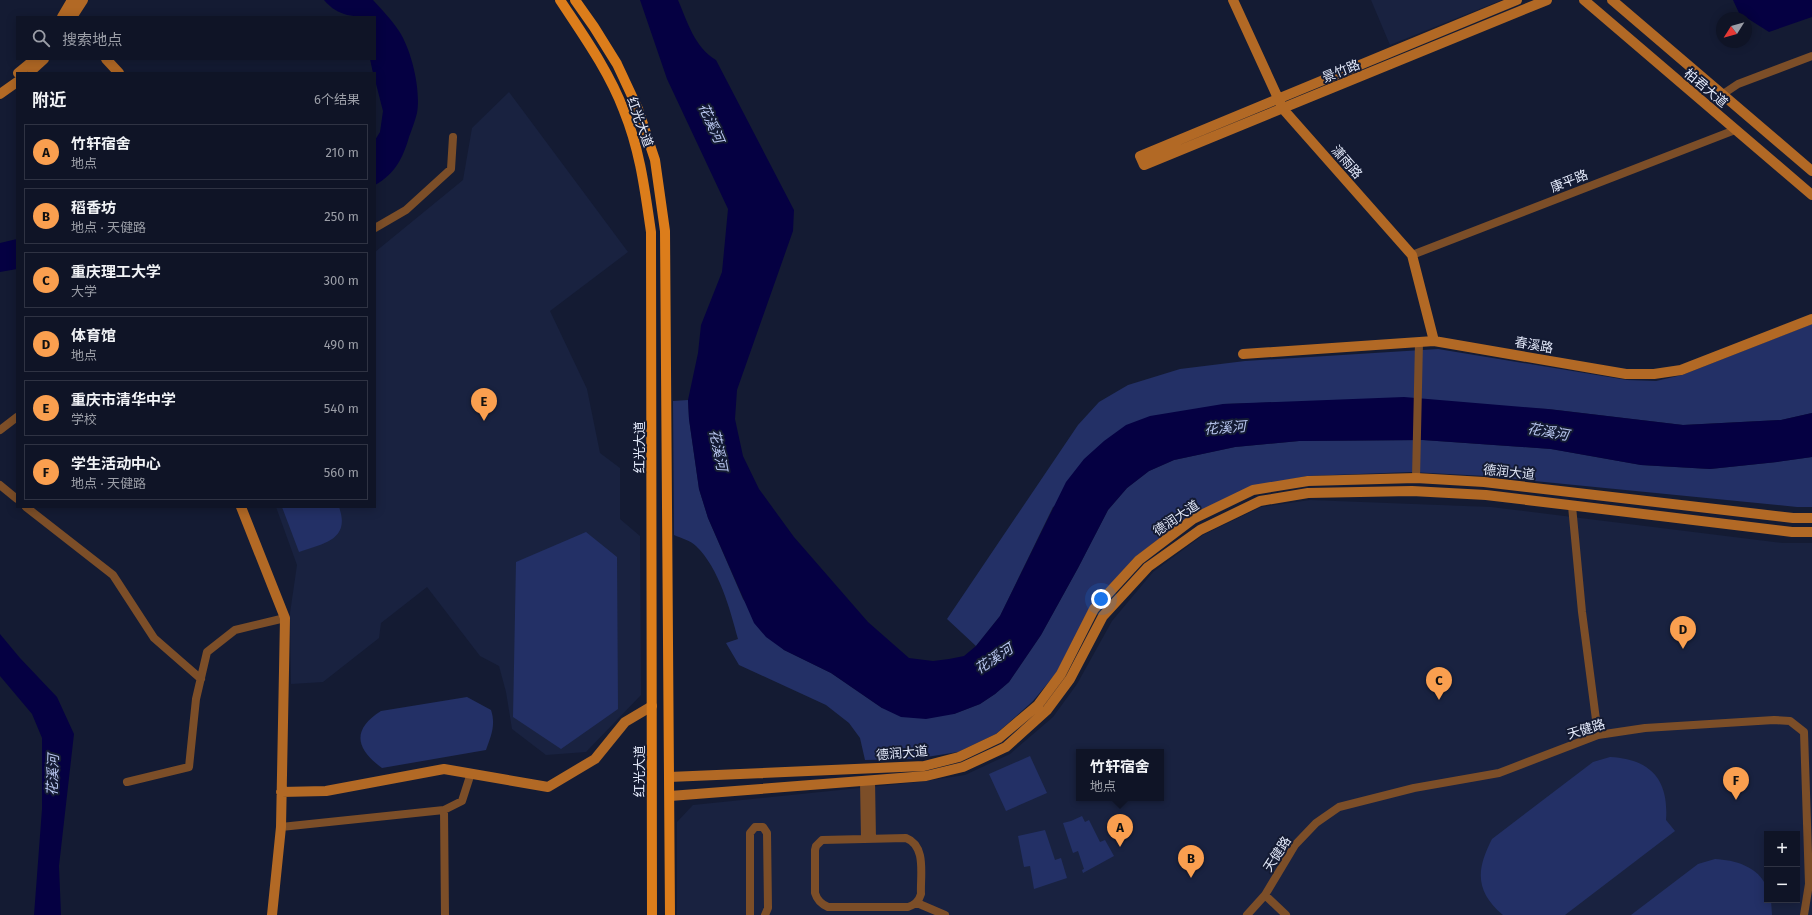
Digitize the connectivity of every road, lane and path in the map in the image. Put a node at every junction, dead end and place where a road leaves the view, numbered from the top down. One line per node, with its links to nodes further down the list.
1 (72, 0): 10 (main road)
2 (83, 0): 10 (main road)
3 (560, 0): 47 (main road, 红光大道)
4 (575, 0): 50 (main road, 红光大道)
5 (1233, 0): 23 (main road, 潇雨路)
6 (1517, 0): 23 (main road, 景竹路)
7 (1547, 0): 24 (main road, 景竹路)
8 (1584, 0): 25 (main road, 柏君大道)
9 (1612, 0): 22 (main road, 柏君大道)
10 (66, 16)
11 (1812, 56): 22 (street)
12 (35, 60): 15 (main road)
13 (43, 60): 16 (main road)
14 (107, 60): 17 (main road)
15 (18, 72)
16 (30, 72)
17 (118, 72)
18 (16, 74): 20 (main road)
19 (16, 83): 21 (main road)
20 (0, 86)
21 (0, 94)
22 (1723, 94): 27 (main road, 柏君大道)
23 (1277, 98): 24 (main road, 潇雨路); 24 (main road, 景竹路)
24 (1283, 109): 30 (main road, 潇雨路)
25 (1735, 130): 28 (main road, 柏君大道); 30 (street, 康平路)
26 (453, 137): 29 (street)
27 (1812, 171)
28 (1812, 195)
29 (376, 227)
30 (1412, 255): 32 (main road, 潇雨路)
31 (1812, 319): 32 (main road, 春溪路)
32 (1434, 341): 33 (main road, 春溪路)
33 (1420, 342): 34 (main road, 春溪路); 37 (street)
34 (1243, 354)
35 (16, 418): 36 (street)
36 (0, 430)
37 (1416, 478): 43 (main road, 德润大道); 50 (main road, 德润大道)
38 (0, 485): 39 (street)
39 (16, 498)
40 (1572, 506): 44 (main road, 德润大道); 48 (street); 51 (main road, 德润大道)
41 (27, 508): 46 (street)
42 (240, 508): 45 (main road)
43 (1812, 518)
44 (1812, 532)
45 (285, 618): 46 (street); 53 (main road)
46 (201, 679): 52 (street)
47 (652, 706): 49 (main road); 62 (main road, 红光大道)
48 (1598, 735): 58 (street, 天健路); 69 (street, 天健路)
49 (471, 774): 53 (main road); 55 (street)
50 (669, 777): 54 (main road, 红光大道)
51 (868, 781): 54 (main road, 德润大道); 57 (street)
52 (128, 782)
53 (281, 792): 56 (main road)
54 (670, 796): 63 (main road, 红光大道)
55 (444, 810): 56 (street); 61 (street)
56 (281, 827): 60 (main road)
57 (868, 839): 59 (street); 59 (street)
58 (1265, 895): 67 (street, 天健路); 68 (street)
59 (917, 903): 66 (street)
60 (272, 915)
61 (445, 915)
62 (652, 915)
63 (670, 915)
64 (750, 915): 65 (street)
65 (765, 915)
66 (945, 915)
67 (1247, 915)
68 (1286, 915)
69 (1804, 915)

